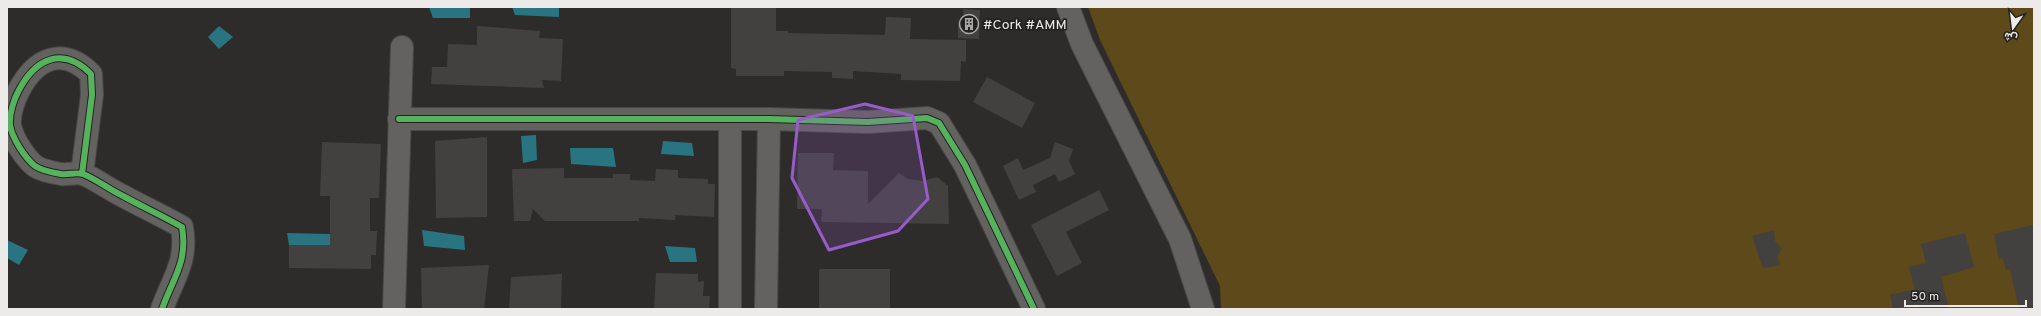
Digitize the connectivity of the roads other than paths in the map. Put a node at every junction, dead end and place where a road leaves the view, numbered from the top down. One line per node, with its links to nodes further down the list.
1 (1068, 7): 12 (street)
2 (402, 47): 3 (street)
3 (399, 119): 4 (street); 8 (street)
4 (730, 119): 5 (street); 9 (street)
5 (769, 120): 10 (street); 11 (street)
6 (82, 174): 6 (street); 7 (street)
7 (162, 309)
8 (394, 309)
9 (730, 309)
10 (766, 309)
11 (1034, 309)
12 (1203, 309)

